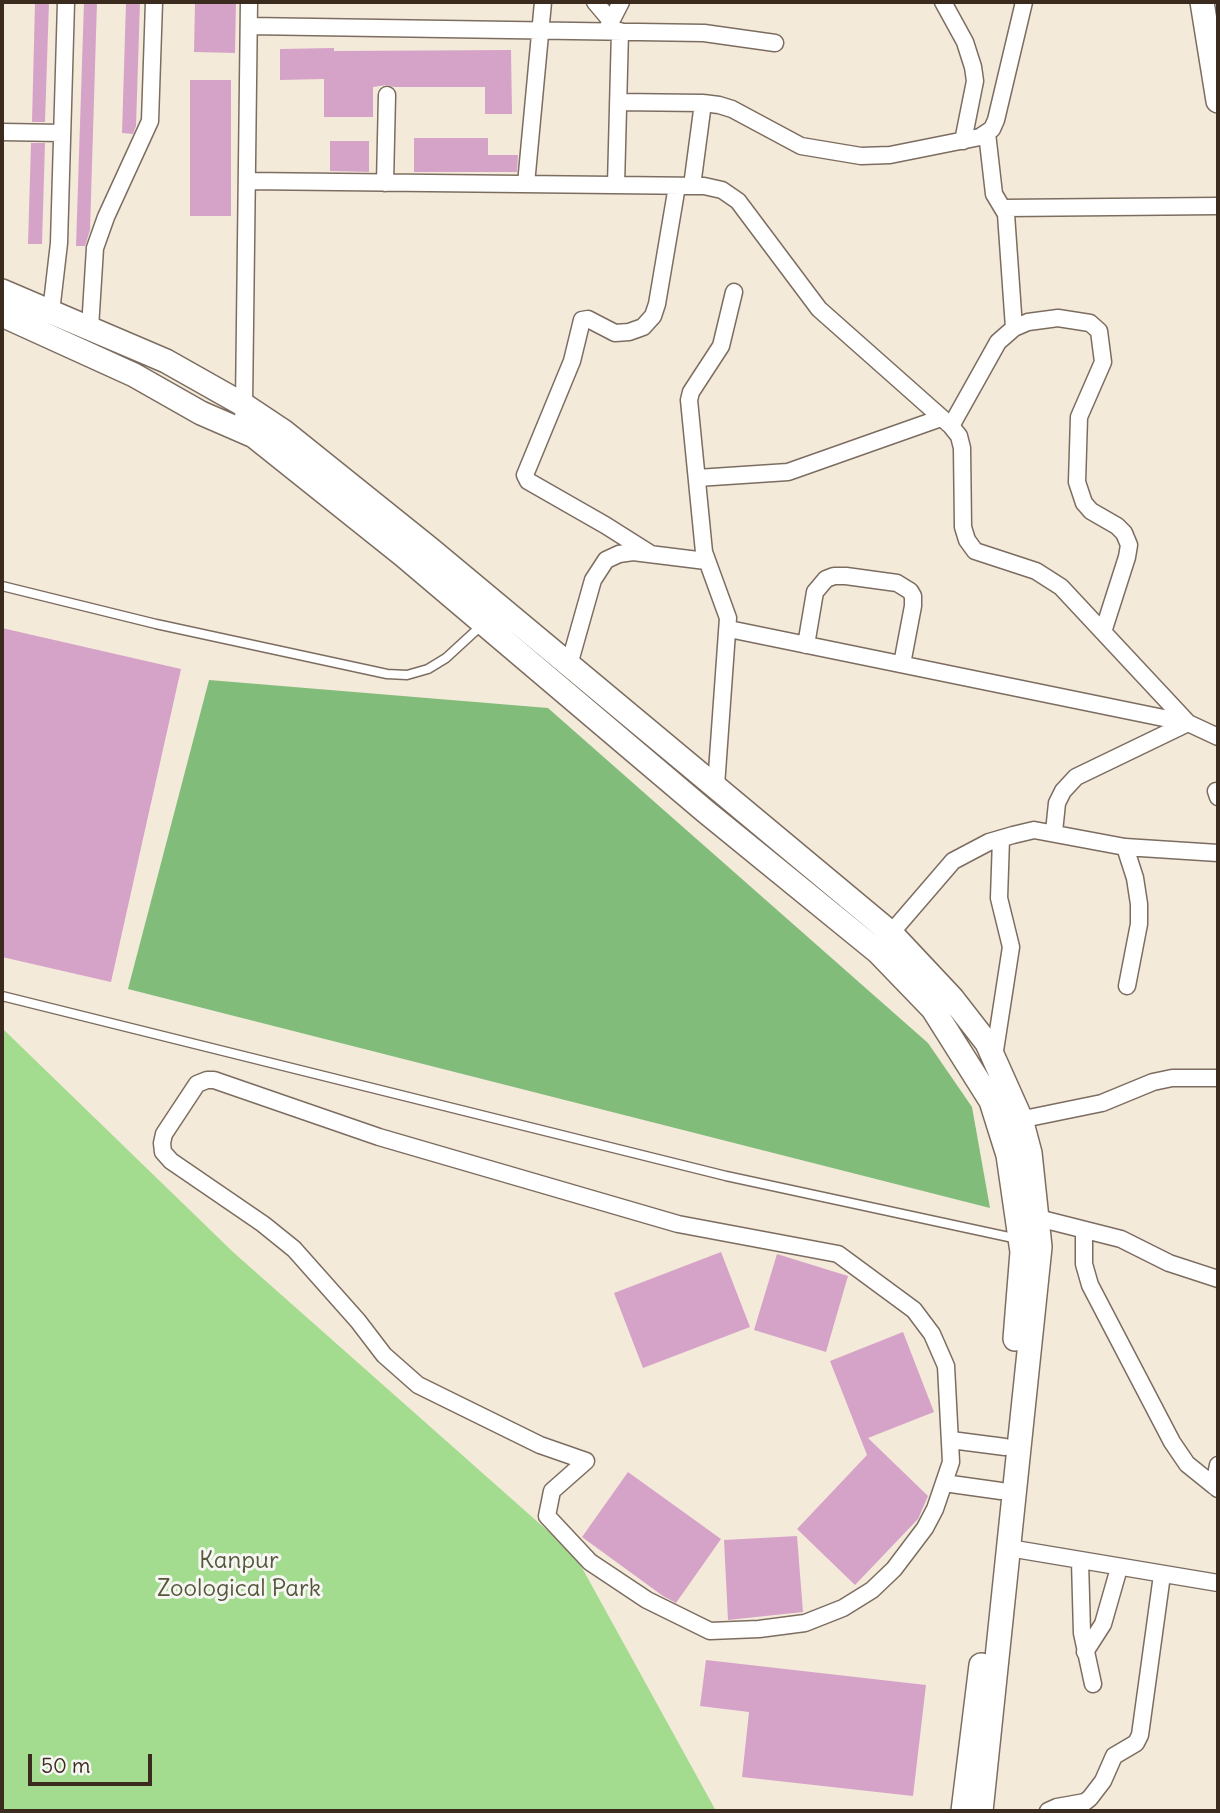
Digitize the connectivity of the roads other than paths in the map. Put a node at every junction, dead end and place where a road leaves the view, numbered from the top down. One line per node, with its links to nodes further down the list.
1 (66, 2): 19 (street)
2 (153, 2): 33 (street)
3 (249, 2): 10 (street)
4 (543, 2): 12 (street)
5 (595, 2): 11 (street)
6 (621, 2): 11 (street)
7 (943, 2): 21 (street)
8 (1024, 2): 20 (street)
9 (1202, 2): 15 (main road)
10 (249, 26): 12 (street); 22 (street)
11 (612, 28): 12 (street); 13 (street); 16 (street)
12 (540, 31): 24 (street)
13 (775, 43)
14 (387, 95): 23 (street)
15 (1218, 101)
16 (618, 102): 17 (street); 25 (street)
17 (703, 103): 21 (street); 26 (street)
18 (2, 132): 19 (street)
19 (62, 133): 31 (street)
20 (987, 133): 21 (street); 28 (street)
21 (963, 141)
22 (247, 181): 23 (street); 35 (street)
23 (385, 183): 24 (street)
24 (526, 184): 25 (street)
25 (616, 185): 26 (street)
26 (685, 186): 36 (street); 39 (street)
27 (1218, 206): 28 (street)
28 (1004, 208): 34 (street)
29 (2, 291): 31 (main road)
30 (734, 292): 38 (street)
31 (51, 312): 33 (main road)
32 (2, 315): 37 (main road)
33 (90, 328): 35 (main road)
34 (1014, 328): 36 (street); 44 (street)
35 (244, 405): 37 (street); 47 (main road)
36 (946, 422): 38 (street); 44 (street)
37 (242, 431): 42 (main road)
38 (697, 478): 40 (street)
39 (651, 554): 40 (street); 47 (street)
40 (706, 561): 43 (street)
41 (2, 586): 42 (lane)
42 (484, 623): 61 (main road)
43 (729, 629): 45 (street); 50 (street)
44 (1103, 632): 48 (street)
45 (806, 645): 46 (street); 46 (street)
46 (902, 664): 48 (street)
47 (569, 665): 50 (main road)
48 (1188, 723): 49 (street); 51 (street)
49 (1218, 737)
50 (716, 786): 55 (main road)
51 (1054, 832): 52 (street); 53 (street)
52 (1001, 839): 55 (street); 58 (street)
53 (1125, 847): 54 (street); 56 (street)
54 (1218, 853)
55 (891, 933): 58 (main road)
56 (1126, 986)
57 (2, 996): 64 (lane)
58 (994, 1059): 60 (main road)
59 (1218, 1078): 60 (street)
60 (1021, 1119): 61 (street); 62 (main road)
61 (999, 1127): 64 (main road)
62 (1038, 1217): 63 (street); 72 (main road)
63 (1084, 1230): 65 (street); 70 (street)
64 (1020, 1240): 67 (main road)
65 (1218, 1279)
66 (951, 1440): 67 (street); 69 (street); 69 (street)
67 (1005, 1447): 71 (main road)
68 (1218, 1465): 70 (street)
69 (944, 1483): 71 (street)
70 (1216, 1488)
71 (1001, 1491): 79 (main road)
72 (1009, 1548): 73 (street); 80 (main road)
73 (1080, 1561): 74 (street); 77 (street)
74 (1119, 1568): 75 (street); 77 (street)
75 (1162, 1575): 76 (street); 81 (street)
76 (1218, 1583)
77 (1085, 1652): 78 (street)
78 (1093, 1684)
79 (963, 1811)
80 (981, 1811)
81 (1048, 1811)

